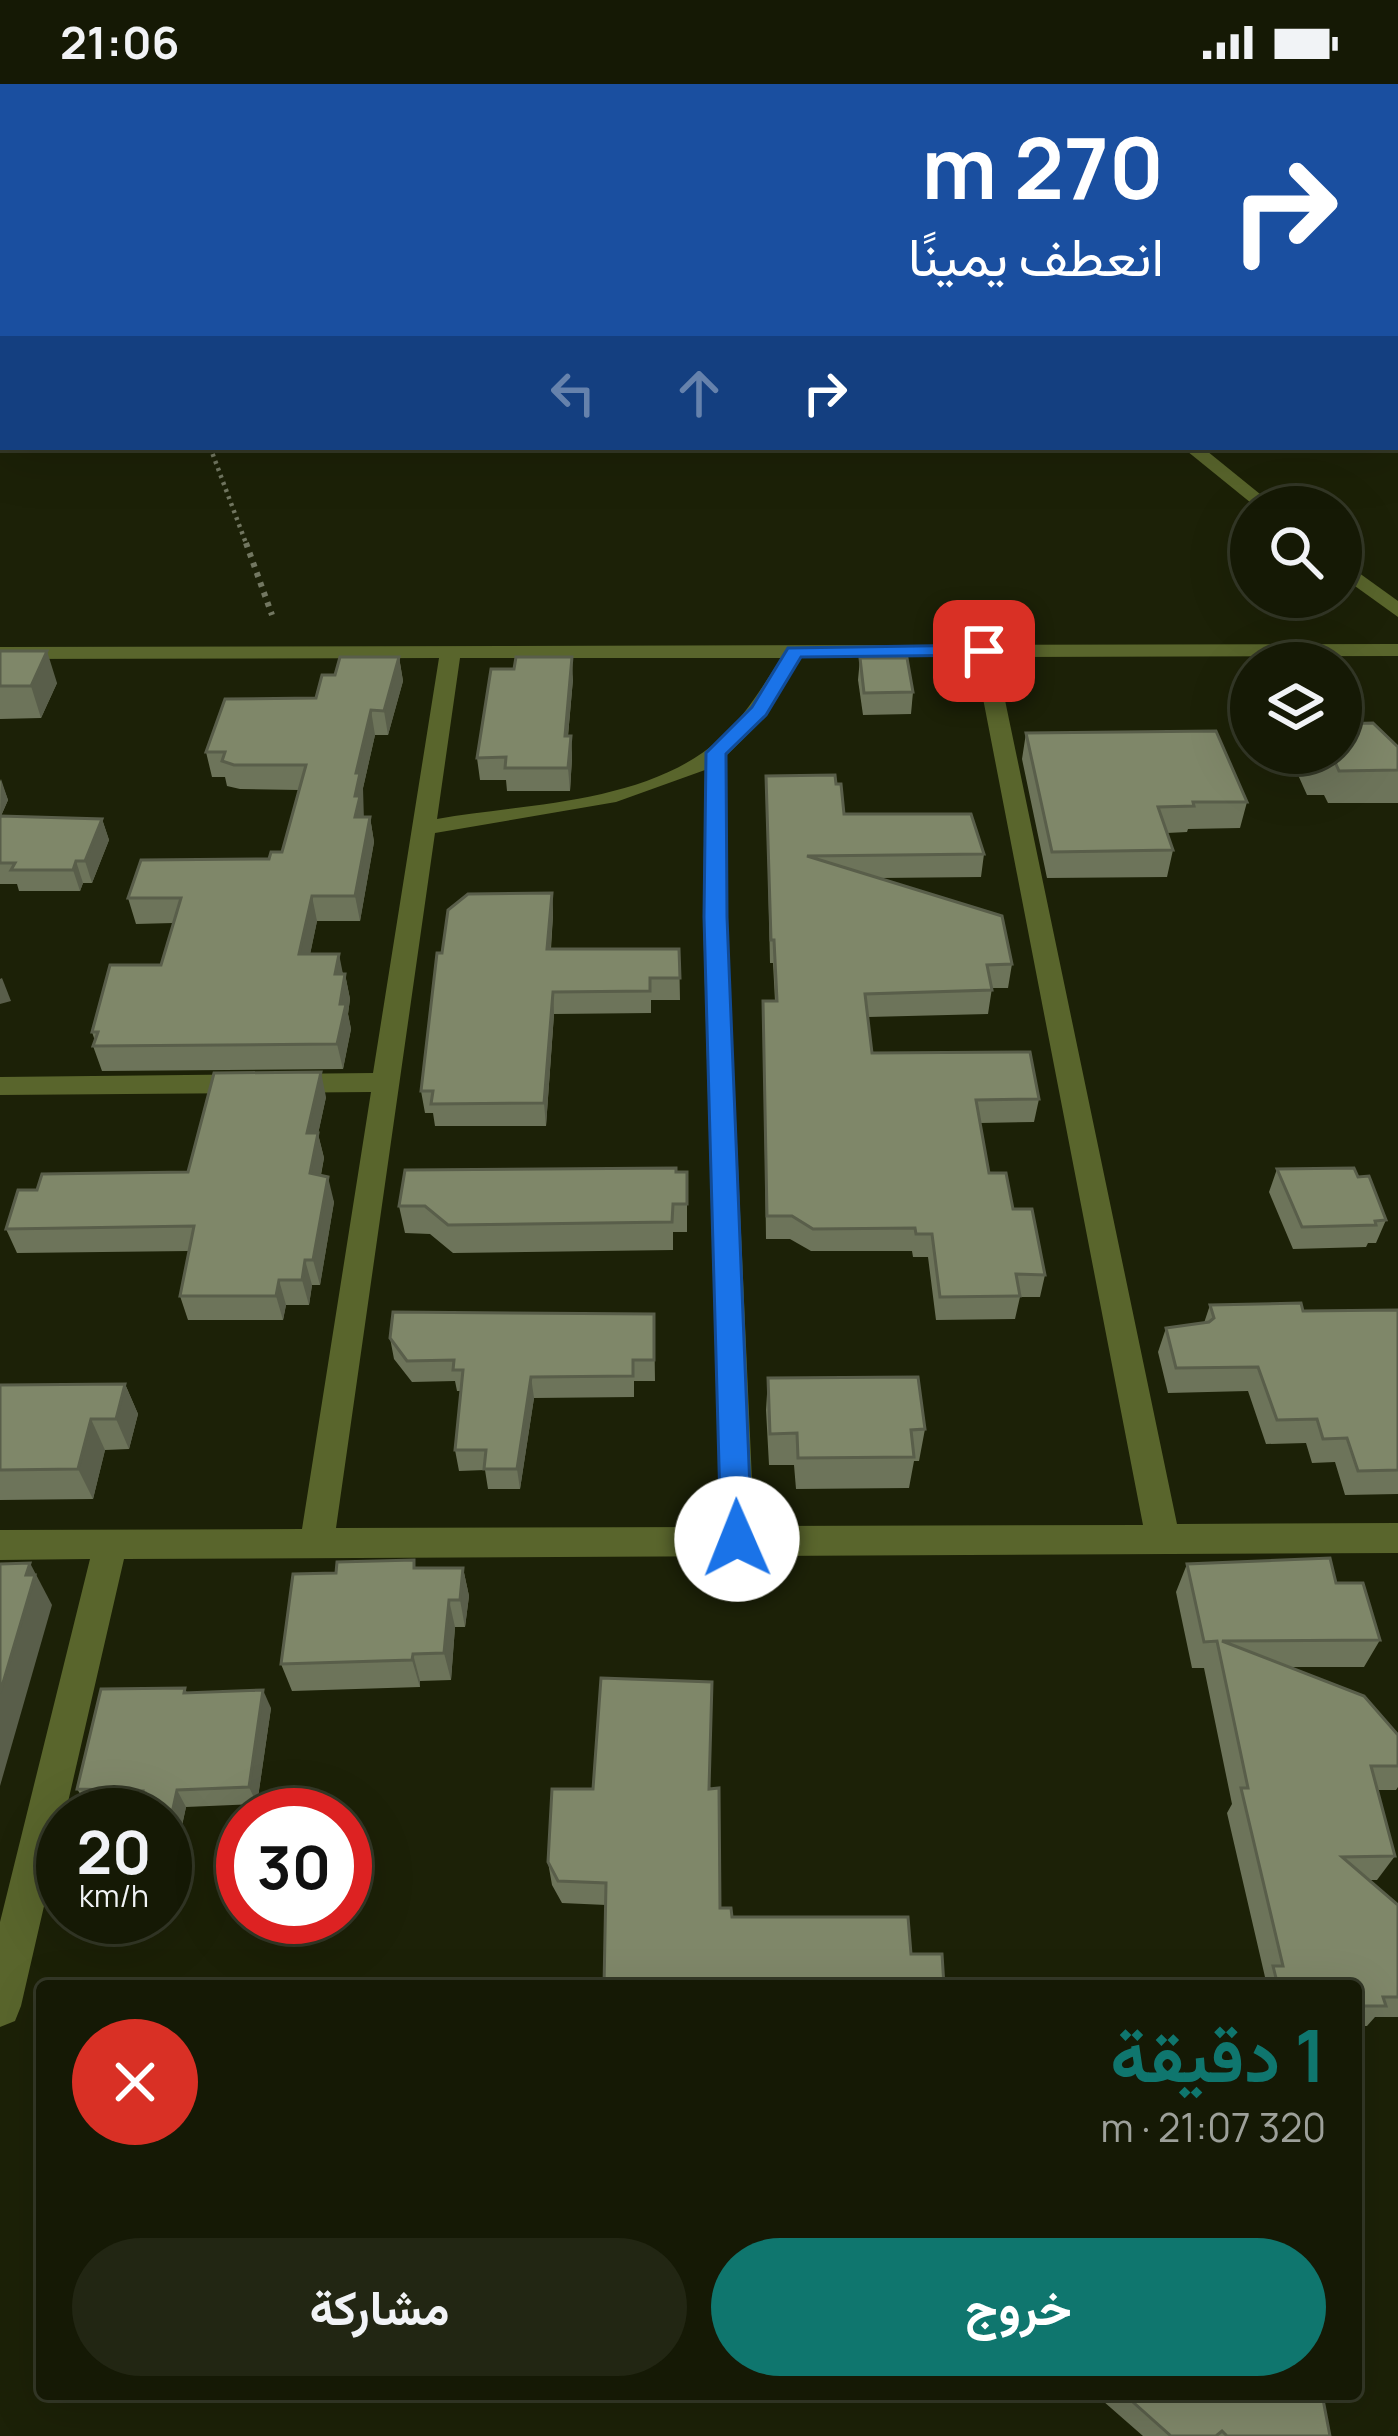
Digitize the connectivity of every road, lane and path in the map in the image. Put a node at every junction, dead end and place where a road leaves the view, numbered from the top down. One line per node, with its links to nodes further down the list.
1 (211, 450): 6 (path)
2 (1195, 450): 3 (street)
3 (1240, 486)
4 (1362, 583): 5 (street)
5 (1398, 611)
6 (272, 615)
7 (1398, 650): 8 (street)
8 (984, 651): 9 (street); 16 (street)
9 (795, 652): 11 (street); 12 (street)
10 (0, 653): 11 (street)
11 (450, 653): 13 (street)
12 (716, 753): 13 (street); 18 (street)
13 (424, 828): 14 (street)
14 (386, 1082): 15 (street); 19 (street)
15 (0, 1086)
16 (1162, 1538): 17 (street); 18 (street)
17 (1398, 1538)
18 (737, 1539): 19 (street)
19 (316, 1540): 21 (street)
20 (0, 1545): 21 (street)
21 (110, 1546): 22 (street)
22 (0, 2006)

